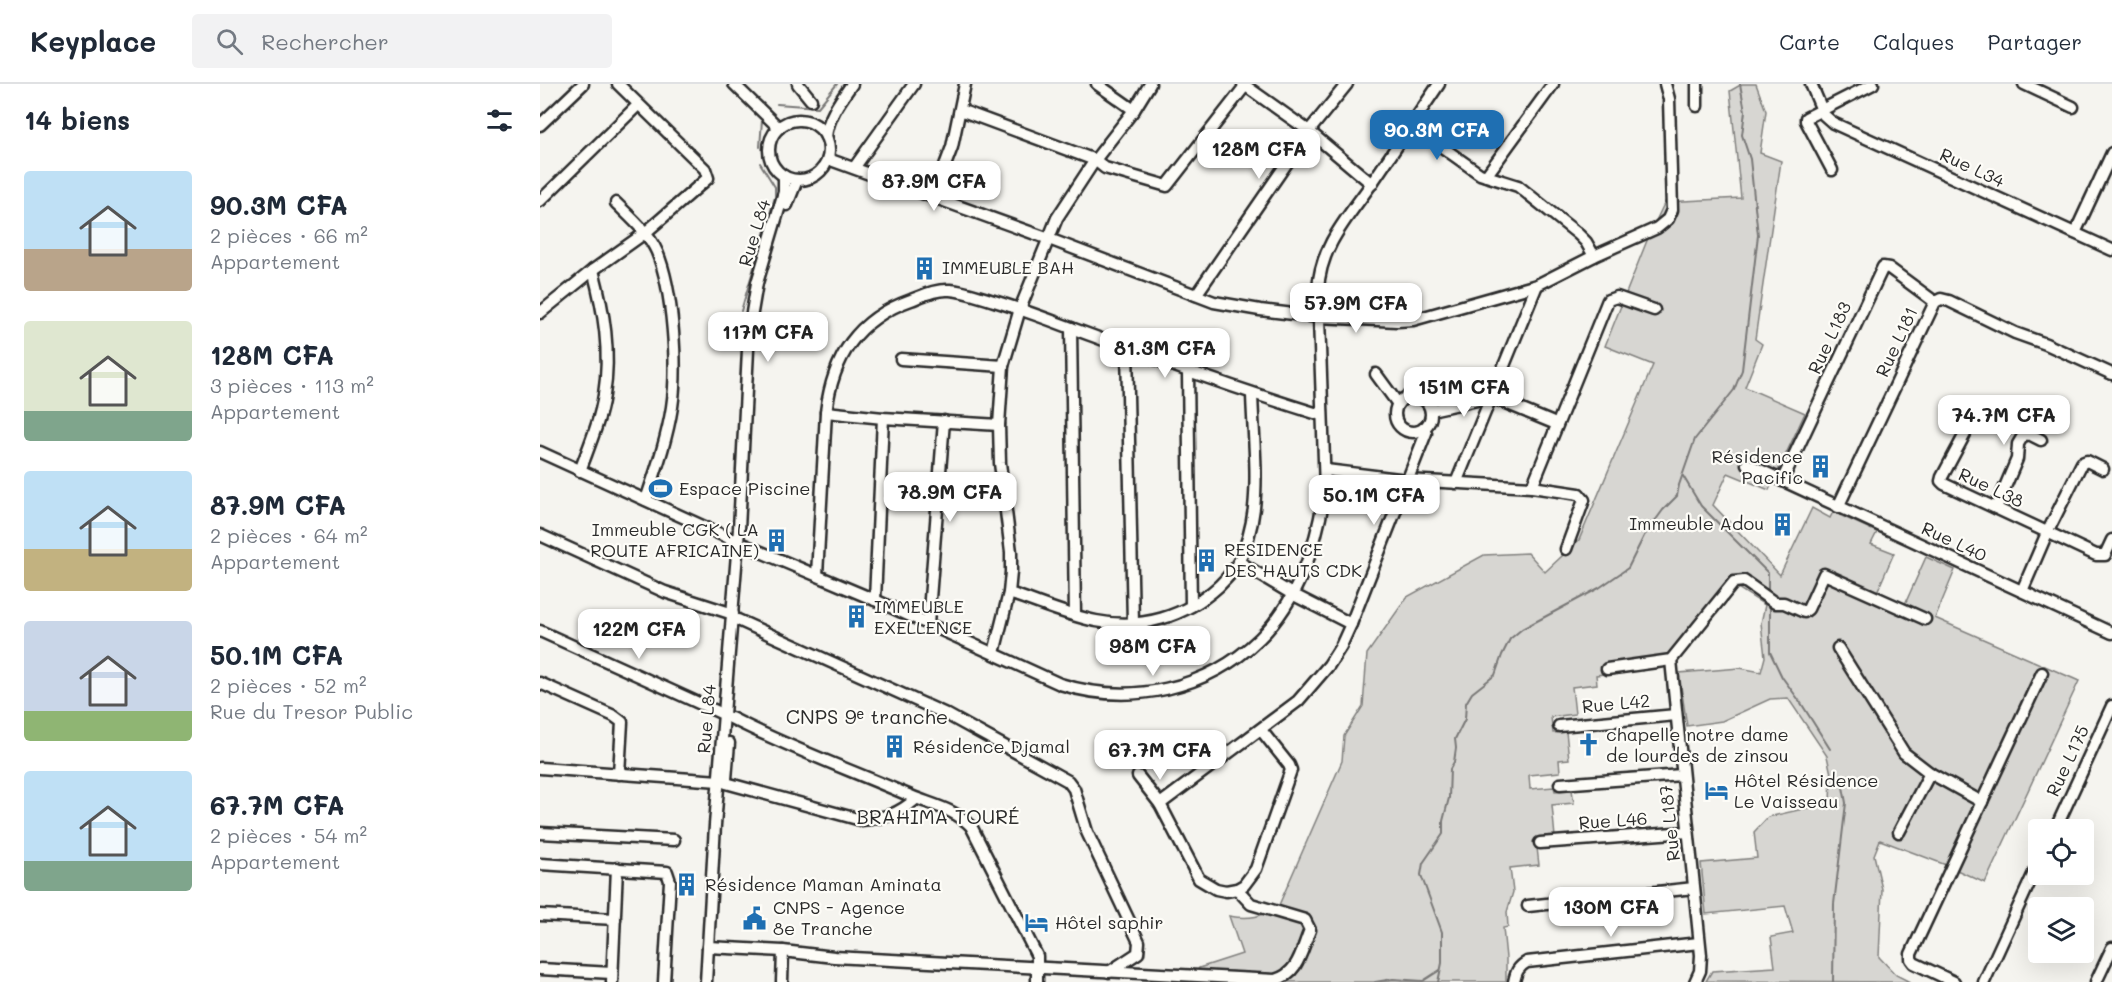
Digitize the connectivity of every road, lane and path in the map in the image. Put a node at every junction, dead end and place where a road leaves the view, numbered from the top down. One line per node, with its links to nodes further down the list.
1 (583, 84): 28 (street)
2 (618, 84): 21 (street)
3 (734, 84): 30 (street)
4 (798, 84): 20 (street)
5 (852, 84): 19 (street)
6 (914, 84): 36 (street)
7 (965, 84): 24 (street)
8 (1097, 84): 25 (street)
9 (1150, 84): 25 (street)
10 (1347, 84): 31 (street)
11 (1439, 84): 29 (street)
12 (1553, 84): 39 (street)
13 (1665, 84): 49 (street)
14 (1697, 84): 22 (street)
15 (1811, 84): 26 (street)
16 (1873, 84): 26 (street)
17 (2024, 84): 23 (street)
18 (1244, 85): 31 (street); 35 (street)
19 (843, 96): 27 (street); 32 (street)
20 (811, 100)
21 (638, 105): 43 (street); 45 (street)
22 (1697, 106)
23 (2073, 107)
24 (960, 110): 35 (street); 42 (street)
25 (1134, 110): 35 (street)
26 (1823, 111): 37 (street); 46 (street, Rue L34)
27 (810, 123): 30 (street); 32 (street)
28 (540, 125)
29 (1411, 125): 39 (street); 41 (street)
30 (779, 128): 38 (street)
31 (1309, 131): 41 (street); 52 (street)
32 (826, 137): 34 (street)
33 (2112, 153): 46 (street)
34 (828, 159): 36 (street); 40 (street)
35 (1095, 160): 47 (street)
36 (854, 168): 42 (street)
37 (1832, 170)
38 (784, 176): 40 (street); 93 (street, Rue L84)
39 (1486, 176): 49 (street)
40 (797, 180): 93 (street, Rue L84)
41 (1372, 184): 57 (street)
42 (933, 197): 47 (street)
43 (540, 201)
44 (616, 202): 45 (street)
45 (645, 233): 50 (street); 87 (street)
46 (2075, 233): 48 (street, Rue L34)
47 (1049, 239): 52 (street); 54 (street)
48 (2112, 250)
49 (1594, 256): 51 (street)
50 (593, 270): 56 (street); 82 (street)
51 (1537, 285): 57 (street); 66 (street)
52 (1196, 295): 57 (street)
53 (1935, 302): 64 (street, Rue L181); 84 (street, Rue L183); 88 (street, Rue L181)
54 (1020, 309): 58 (street); 61 (street); 69 (street)
55 (1654, 310): 74 (street)
56 (540, 313)
57 (1318, 317): 71 (street)
58 (1071, 328): 59 (street); 102 (street)
59 (1126, 349): 62 (street); 105 (street)
60 (901, 359): 61 (street)
61 (1003, 366): 75 (street)
62 (1188, 372): 65 (street); 101 (street)
63 (1376, 374): 67 (street)
64 (2112, 374)
65 (1252, 394): 71 (street); 95 (street)
66 (1491, 397): 68 (street); 74 (street); 85 (street)
67 (1398, 404): 68 (street); 76 (street)
68 (1431, 410): 76 (street)
69 (826, 412): 72 (street); 96 (street)
70 (1982, 413): 89 (street, Rue L38)
71 (1321, 415): 81 (street)
72 (883, 418): 73 (street); 100 (street)
73 (944, 421): 75 (street); 106 (street)
74 (1556, 424): 86 (street)
75 (999, 425): 98 (street)
76 (1424, 428): 83 (street)
77 (2041, 440): 89 (street)
78 (540, 452): 82 (street)
79 (1747, 464): 84 (street, Rue L40)
80 (2103, 469): 90 (street)
81 (1326, 470): 83 (street); 99 (street)
82 (580, 471): 87 (street)
83 (1407, 480): 85 (street); 107 (street)
84 (1782, 481): 88 (street, Rue L40)
85 (1456, 483): 86 (street)
86 (1532, 487): 94 (street)
87 (646, 500): 93 (street)
88 (1838, 507): 97 (street, Rue L40)
89 (1996, 508): 90 (street, Rue L38)
90 (2048, 533): 92 (street, Rue L38); 97 (street)
91 (540, 535): 103 (street)
92 (2112, 540)
93 (740, 543): 96 (street); 103 (street, Rue L84)
94 (1566, 549)
95 (1239, 562): 99 (street); 101 (street)
96 (817, 575): 100 (street)
97 (2022, 591): 109 (street, Rue L40)
98 (1009, 593): 102 (street); 111 (street)
99 (1292, 594): 107 (street); 111 (street)
100 (875, 600): 106 (street)
101 (1191, 606): 105 (street)
102 (1075, 615): 105 (street)
103 (735, 617): 118 (street, Rue L84); 151 (street)
104 (1925, 619): 112 (street)
105 (1132, 623)
106 (928, 624): 111 (street)
107 (1351, 624): 120 (street)
108 (540, 631): 118 (street)
109 (2112, 633)
110 (1838, 648): 122 (street)
111 (994, 652)
112 (1671, 660): 113 (street); 117 (street, Rue L187)
113 (1607, 669)
114 (2042, 673): 129 (street)
115 (540, 683): 123 (street)
116 (2112, 706): 131 (street, Rue L175)
117 (1676, 715): 119 (street, Rue L42); 124 (street, Rue L187)
118 (728, 716): 126 (street, Rue L84); 128 (street)
119 (1559, 726)
120 (1261, 730): 130 (street); 141 (street)
121 (540, 768): 123 (street)
122 (1930, 772): 129 (street); 133 (street)
123 (619, 774): 126 (street)
124 (1682, 775): 127 (street); 132 (street, Rue L187)
125 (1138, 776): 130 (street)
126 (722, 782): 128 (street); 146 (street, Rue L84)
127 (1560, 784)
128 (916, 798): 149 (street)
129 (1982, 802): 160 (street)
130 (1160, 804): 141 (street)
131 (2060, 819)
132 (1688, 832): 136 (street, Rue L46); 140 (street, Rue L187)
133 (1899, 832)
134 (540, 833): 135 (street)
135 (674, 840)
136 (1540, 843)
137 (540, 864): 138 (street)
138 (617, 868): 144 (street); 153 (street)
139 (2028, 885): 161 (street)
140 (1694, 888): 142 (street); 145 (street, Rue L187)
141 (1237, 889): 151 (street)
142 (1528, 906)
143 (540, 915): 144 (street)
144 (615, 919): 152 (street)
145 (1699, 943): 158 (street); 159 (street, Rue L187)
146 (712, 947): 148 (street); 154 (street, Rue L84); 155 (street, Rue L84)
147 (2112, 948): 162 (street)
148 (783, 951): 149 (street); 156 (street)
149 (1038, 967): 151 (street); 157 (street)
150 (540, 969): 152 (street)
151 (1108, 972)
152 (612, 977)
153 (664, 982)
154 (706, 982)
155 (713, 982)
156 (782, 982)
157 (1037, 982)
158 (1514, 982)
159 (1695, 982)
160 (1954, 982)
161 (1984, 982)
162 (2096, 982)

